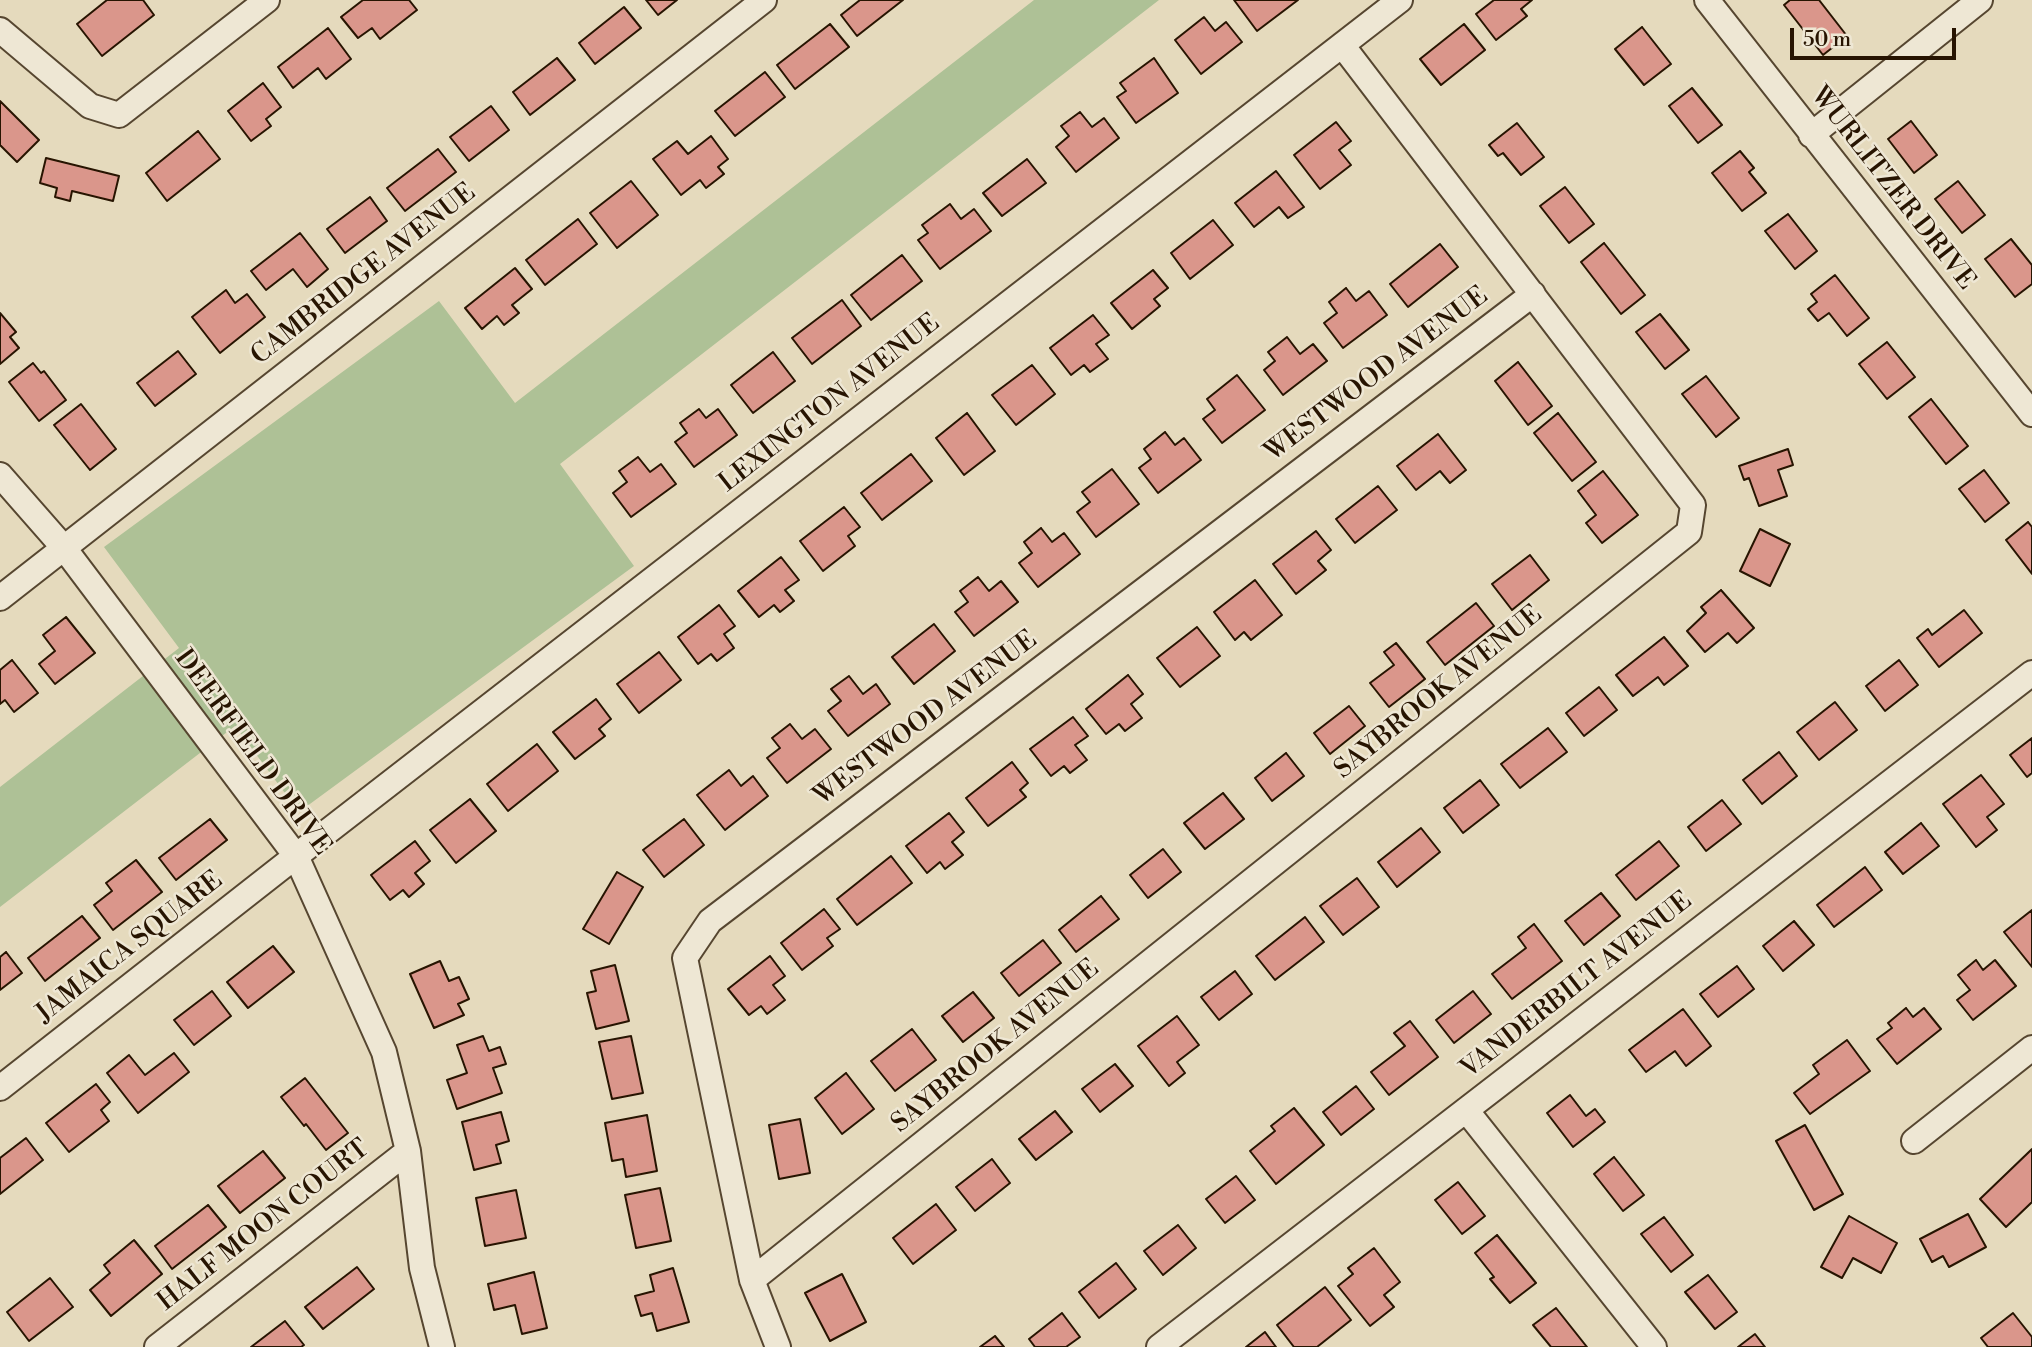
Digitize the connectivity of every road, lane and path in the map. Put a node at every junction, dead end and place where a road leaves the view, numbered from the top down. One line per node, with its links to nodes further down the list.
1 (267, 0): 6 (street)
2 (764, 0): 12 (street, CAMBRIDGE AVENUE)
3 (1400, 0): 7 (street, LEXINGTON AVENUE)
4 (1707, 0): 8 (street, WURLITZER DRIVE)
5 (1980, 0): 8 (street)
6 (0, 30)
7 (1342, 45): 9 (street, SAYBROOK AVENUE); 15 (street, LEXINGTON AVENUE)
8 (1811, 135): 10 (street, WURLITZER DRIVE)
9 (1534, 294): 21 (street, WESTWOOD AVENUE); 21 (street, SAYBROOK AVENUE)
10 (2032, 414)
11 (0, 475): 12 (street, DEERFIELD DRIVE)
12 (64, 548): 13 (street, CAMBRIDGE AVENUE); 15 (street, DEERFIELD DRIVE)
13 (0, 598)
14 (2032, 673): 18 (street, VANDERBILT AVENUE)
15 (296, 856): 17 (street, JAMAICA SQUARE); 20 (street, DEERFIELD DRIVE)
16 (2032, 1048): 19 (street)
17 (0, 1088)
18 (1466, 1110): 25 (street, VANDERBILT AVENUE); 26 (street)
19 (1914, 1141)
20 (408, 1151): 22 (street, HALF MOON COURT); 23 (street, DEERFIELD DRIVE)
21 (752, 1280): 24 (street, WESTWOOD AVENUE)
22 (157, 1347)
23 (442, 1347)
24 (778, 1347)
25 (1159, 1347)
26 (1654, 1347)

